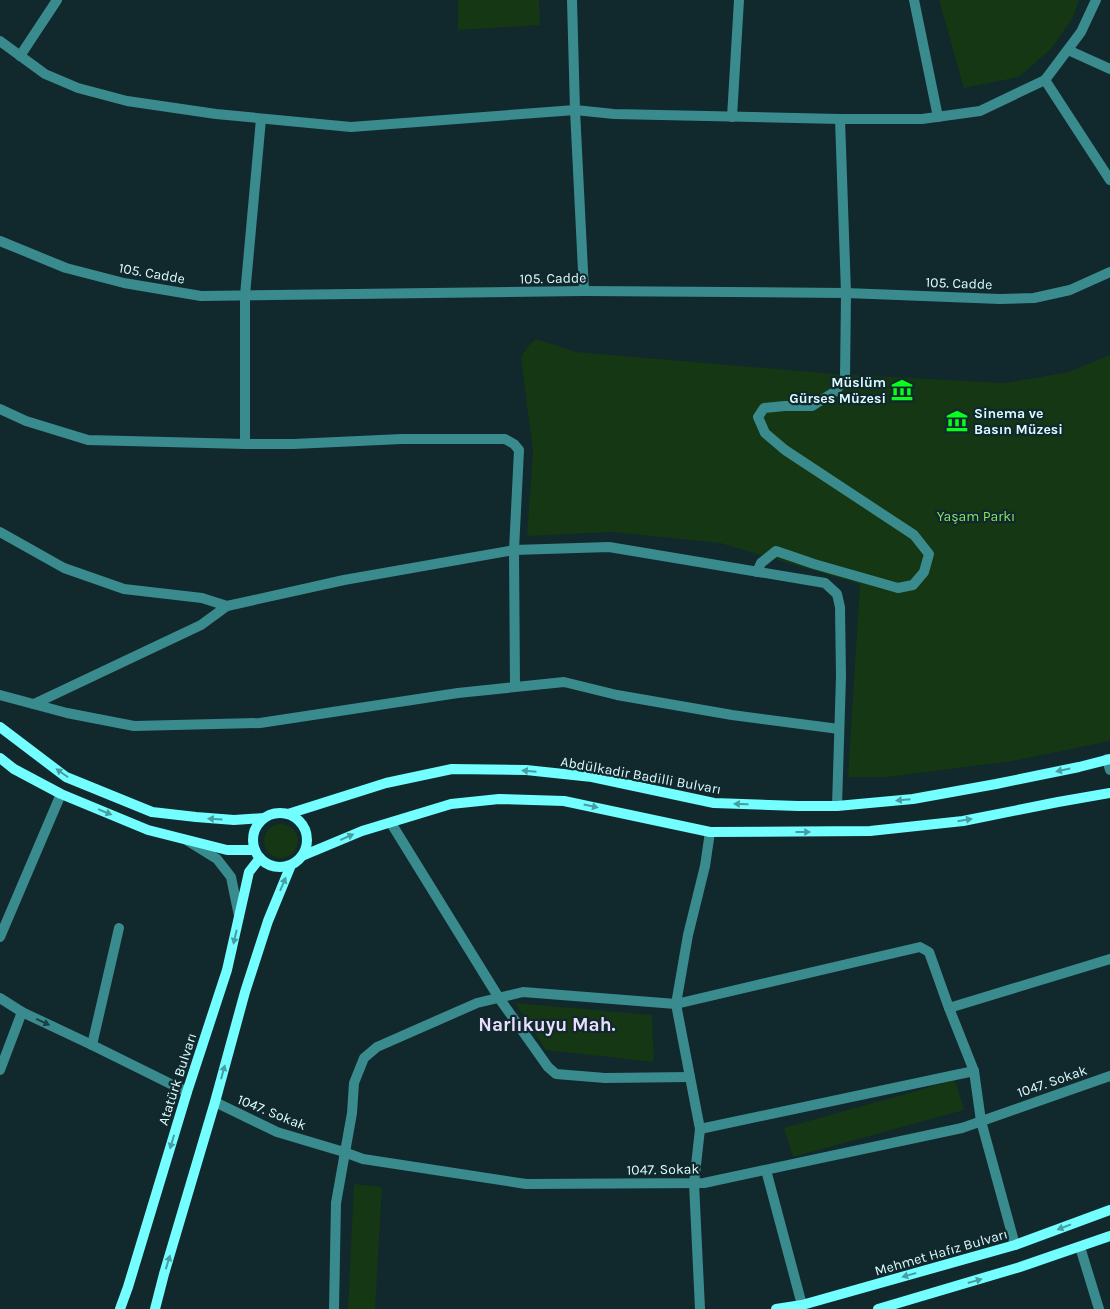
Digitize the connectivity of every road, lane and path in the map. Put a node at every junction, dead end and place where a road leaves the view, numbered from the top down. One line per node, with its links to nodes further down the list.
1 (57, 0): 8 (street)
2 (572, 0): 11 (street)
3 (739, 0): 12 (street)
4 (914, 0): 13 (street)
5 (1096, 0): 7 (street)
6 (0, 41): 8 (street)
7 (1068, 50): 9 (street); 10 (street)
8 (20, 56): 14 (street)
9 (1110, 69)
10 (1045, 80): 13 (street); 16 (street)
11 (575, 110): 12 (street); 14 (street); 19 (street)
12 (732, 117): 15 (street)
13 (938, 117): 15 (street)
14 (261, 119): 21 (street)
15 (840, 119): 20 (street)
16 (1110, 180)
17 (0, 241): 21 (street, 105. Cadde)
18 (1110, 272): 20 (street, 105. Cadde)
19 (584, 291): 20 (street, 105. Cadde); 21 (street, 105. Cadde)
20 (846, 293): 26 (street)
21 (245, 295): 23 (street)
22 (0, 409): 23 (street)
23 (245, 444): 25 (street)
24 (0, 532): 27 (street)
25 (514, 550): 26 (street); 27 (street); 28 (street)
26 (757, 572): 32 (street)
27 (227, 606): 30 (street)
28 (515, 687): 30 (street); 32 (street)
29 (0, 695): 30 (street)
30 (34, 704)
31 (0, 727): 40 (main road, one-way to 31)
32 (839, 729): 38 (street)
33 (0, 758): 36 (main road)
34 (1108, 759): 35 (street); 38 (main road, Abdülkadir Badilli Bulvarı, one-way to 38)
35 (1110, 770)
36 (61, 794): 43 (main road, one-way to 43); 49 (street)
37 (1110, 794): 42 (main road, one-way to 37)
38 (837, 806): 39 (main road, Abdülkadir Badilli Bulvarı, one-way to 39)
39 (288, 814): 40 (main road); 45 (main road)
40 (264, 818): 44 (main road)
41 (391, 822): 42 (main road, one-way to 42); 45 (main road, one-way to 41); 52 (street)
42 (710, 832): 53 (street)
43 (183, 838): 44 (main road); 47 (street)
44 (257, 854): 46 (main road); 47 (main road, Atatürk Bulvarı)
45 (302, 856): 46 (main road)
46 (291, 865): 62 (main road, one-way to 46)
47 (240, 916): 61 (main road, Atatürk Bulvarı, one-way to 61)
48 (118, 928): 56 (street)
49 (0, 937)
50 (1110, 959): 54 (street)
51 (0, 998): 55 (street)
52 (499, 998): 53 (street); 60 (street); 65 (street)
53 (676, 1004): 54 (street); 60 (street)
54 (949, 1008): 58 (street)
55 (22, 1012): 56 (street, one-way to 56); 57 (street)
56 (92, 1045): 61 (street)
57 (0, 1070)
58 (974, 1072): 63 (street); 64 (street)
59 (1110, 1076): 63 (street, 1047. Sokak)
60 (690, 1078): 64 (street)
61 (187, 1092): 73 (main road, Atatürk Bulvarı, one-way to 73)
62 (215, 1102): 65 (street, 1047. Sokak); 74 (main road, one-way to 62)
63 (981, 1121): 66 (street, 1047. Sokak); 70 (street)
64 (700, 1129): 67 (street)
65 (344, 1152): 67 (street, 1047. Sokak); 75 (street)
66 (766, 1170): 67 (street, 1047. Sokak); 72 (street)
67 (694, 1183): 76 (street)
68 (1110, 1210): 70 (main road, Mehmet Hafız Bulvarı, one-way to 70)
69 (1110, 1236): 71 (main road)
70 (1015, 1245): 72 (main road, Mehmet Hafız Bulvarı, one-way to 72)
71 (1080, 1247): 78 (main road, one-way to 71); 79 (street)
72 (802, 1305): 77 (main road, Mehmet Hafız Bulvarı)
73 (120, 1309)
74 (155, 1309)
75 (334, 1309)
76 (700, 1309)
77 (776, 1309)
78 (878, 1309)
79 (1099, 1309)

